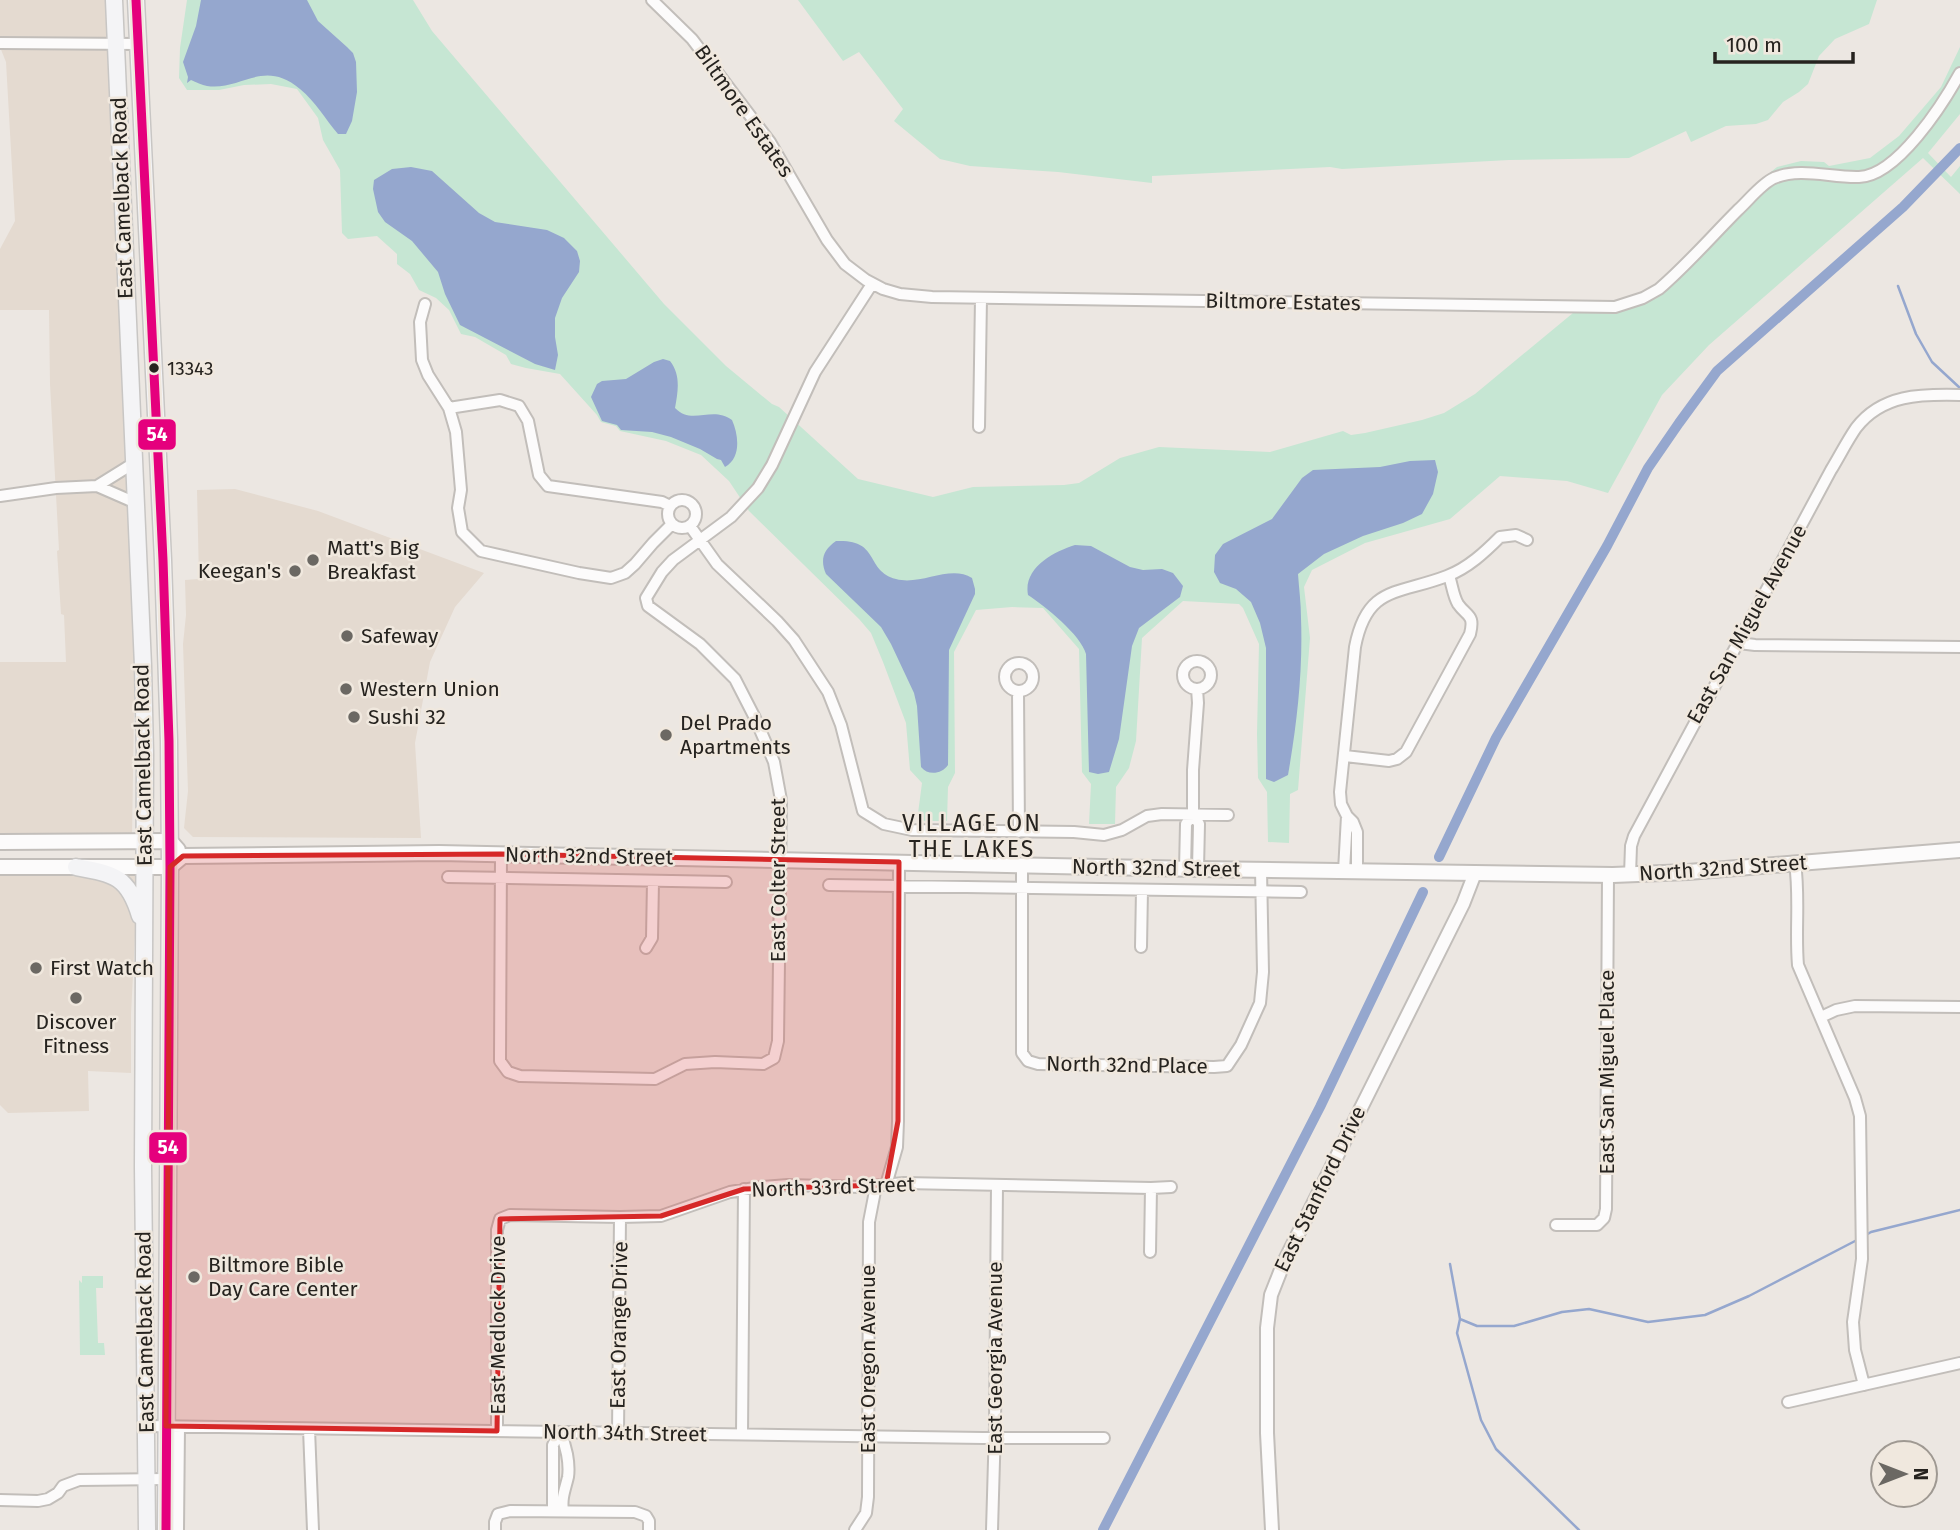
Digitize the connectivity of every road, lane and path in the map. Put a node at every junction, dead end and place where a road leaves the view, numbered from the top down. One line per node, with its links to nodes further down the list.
1 (114, 0): 6 (main road, East Camelback Road)
2 (136, 0): 5 (main road, East Camelback Road)
3 (652, 0): 8 (street, Biltmore Estates)
4 (0, 43): 6 (street)
5 (138, 44): 6 (street); 11 (main road, East Camelback Road)
6 (116, 45): 12 (main road, East Camelback Road)
7 (1960, 73): 9 (street, Biltmore Estates)
8 (872, 284): 9 (street, Biltmore Estates); 25 (street, East Colter Street)
9 (981, 298): 15 (street)
10 (425, 304): 14 (street)
11 (151, 314): 12 (main road); 18 (main road, East Camelback Road)
12 (127, 316): 16 (main road, East Camelback Road)
13 (1960, 395): 28 (street, East San Miguel Avenue)
14 (449, 408): 22 (street); 23 (street)
15 (979, 427)
16 (134, 463): 17 (main road, East Camelback Road); 19 (street)
17 (135, 483): 18 (street); 21 (main road, East Camelback Road)
18 (159, 483): 30 (main road, East Camelback Road)
19 (97, 486): 20 (street); 21 (street)
20 (0, 496)
21 (136, 503): 31 (main road, East Camelback Road)
22 (670, 506): 23 (street); 24 (street)
23 (672, 524): 24 (street)
24 (690, 526): 25 (street)
25 (700, 540): 37 (street); 46 (street, East Colter Street)
26 (1527, 540): 27 (street)
27 (1449, 576): 34 (street); 34 (street)
28 (1739, 643): 29 (street); 59 (street, East San Miguel Avenue)
29 (1960, 647)
30 (167, 665): 31 (main road); 40 (main road, East Camelback Road)
31 (143, 666): 42 (main road, East Camelback Road)
32 (1197, 689): 35 (street)
33 (1018, 691): 37 (street)
34 (1345, 756): 56 (street)
35 (1193, 814): 36 (street); 37 (street); 38 (street); 39 (street)
36 (1228, 815)
37 (1019, 832)
38 (1186, 835): 39 (street); 54 (street)
39 (1199, 836): 54 (street)
40 (170, 841): 42 (main road); 45 (main road); 53 (main road, East Camelback Road)
41 (0, 842): 42 (main road)
42 (145, 842): 52 (main road, East Camelback Road)
43 (1960, 850): 48 (main road, North 32nd Street)
44 (501, 855): 45 (main road, North 32nd Street); 46 (main road, North 32nd Street); 61 (street)
45 (183, 856): 53 (main road)
46 (780, 861): 47 (main road, North 32nd Street); 61 (street, East Colter Street)
47 (899, 863): 49 (main road, North 32nd Street); 65 (street, East Oregon Avenue)
48 (1795, 863): 59 (main road, North 32nd Street); 76 (street)
49 (1022, 865): 54 (main road, North 32nd Street); 66 (street)
50 (0, 867): 51 (main road)
51 (76, 867): 52 (main road); 70 (main road)
52 (144, 867): 53 (main road); 70 (main road, East Camelback Road)
53 (170, 867): 74 (main road, East Camelback Road)
54 (1192, 869): 55 (main road, North 32nd Street)
55 (1261, 870): 56 (main road, North 32nd Street); 68 (street)
56 (1350, 872): 57 (main road, North 32nd Street)
57 (1475, 873): 58 (main road, North 32nd Street); 115 (street, East Stanford Drive)
58 (1608, 875): 59 (main road, North 32nd Street); 84 (street, East San Miguel Place)
59 (1630, 875)
60 (448, 877): 61 (street, North 32nd Street)
61 (501, 878): 62 (street, North 32nd Street)
62 (653, 881): 63 (street, North 32nd Street); 72 (street)
63 (726, 882)
64 (829, 885): 65 (street, North 32nd Street)
65 (899, 886): 66 (street, North 32nd Street); 77 (street, East Oregon Avenue)
66 (1023, 888): 67 (street, North 32nd Street); 68 (street, North 32nd Place)
67 (1142, 890): 68 (street, North 32nd Street); 71 (street)
68 (1261, 892): 69 (street, North 32nd Street)
69 (1301, 892)
70 (144, 932): 73 (main road, East Camelback Road)
71 (1141, 947)
72 (646, 948)
73 (144, 974): 74 (main road); 85 (main road, East Camelback Road)
74 (169, 975): 86 (main road, East Camelback Road)
75 (1960, 1007): 76 (street)
76 (1821, 1017): 89 (street)
77 (881, 1185): 78 (street, North 33rd Street); 81 (street, North 33rd Street); 98 (street, East Oregon Avenue)
78 (996, 1185): 80 (street, North 33rd Street); 99 (street, East Georgia Avenue)
79 (1171, 1187): 80 (street, North 33rd Street)
80 (1151, 1188): 87 (street)
81 (744, 1189): 82 (street, North 33rd Street); 97 (street)
82 (620, 1217): 83 (street, North 33rd Street); 96 (street, East Orange Drive)
83 (500, 1219): 94 (street, East Medlock Drive)
84 (1556, 1225)
85 (144, 1226): 86 (main road); 91 (main road, East Camelback Road)
86 (168, 1226): 92 (main road, East Camelback Road)
87 (1150, 1252)
88 (1960, 1363): 89 (street)
89 (1864, 1385): 90 (street)
90 (1788, 1402)
91 (146, 1426): 92 (street, North 34th Street); 103 (main road, East Camelback Road)
92 (173, 1426): 93 (street, North 34th Street); 104 (main road, East Camelback Road); 109 (street, East Camelback Road)
93 (309, 1429): 94 (street, North 34th Street); 110 (street)
94 (497, 1431): 95 (street, North 34th Street)
95 (560, 1432): 96 (street, North 34th Street); 101 (street); 102 (street)
96 (618, 1433): 97 (street, North 34th Street)
97 (742, 1434): 98 (street, North 34th Street)
98 (868, 1436): 99 (street, North 34th Street); 113 (street, East Oregon Avenue)
99 (995, 1438): 100 (street, North 34th Street); 114 (street, East Georgia Avenue)
100 (1104, 1438)
101 (553, 1468): 102 (street); 106 (street)
102 (568, 1468): 106 (street)
103 (147, 1479): 104 (street); 105 (street); 107 (main road, East Camelback Road)
104 (166, 1479): 108 (main road, East Camelback Road)
105 (0, 1500)
106 (558, 1511): 111 (street); 112 (street)
107 (147, 1530)
108 (166, 1530)
109 (178, 1530)
110 (313, 1530)
111 (495, 1530)
112 (649, 1530)
113 (855, 1530)
114 (992, 1530)
115 (1272, 1530)

